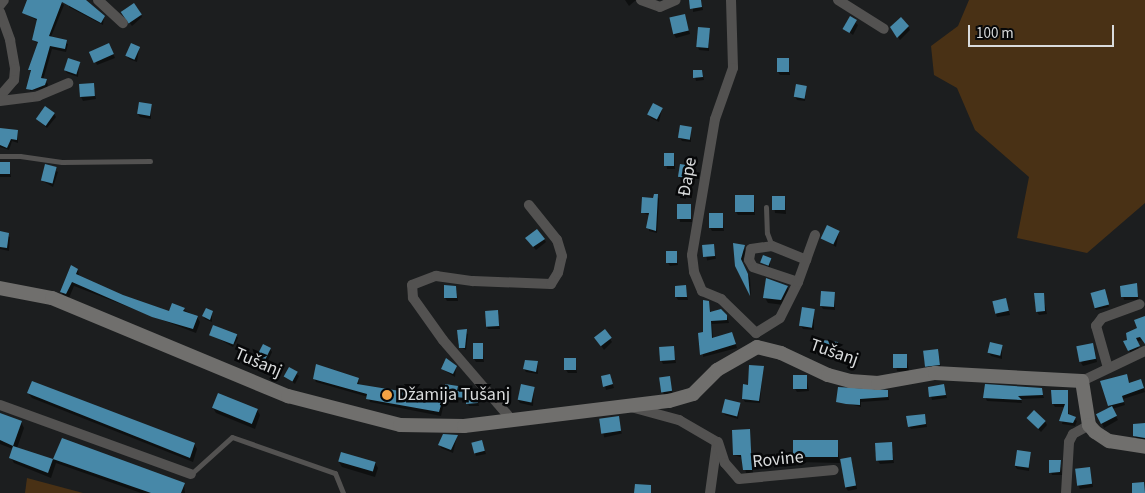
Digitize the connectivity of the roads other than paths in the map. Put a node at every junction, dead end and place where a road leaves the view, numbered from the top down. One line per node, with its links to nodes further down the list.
1 (4, 0): 7 (street)
2 (98, 0): 9 (street)
3 (641, 0): 4 (street)
4 (676, 0)
5 (730, 0): 24 (street, Đape)
6 (838, 0): 10 (street)
7 (0, 5)
8 (0, 12): 12 (street)
9 (123, 23)
10 (884, 29)
11 (68, 83): 13 (street)
12 (0, 96)
13 (0, 101)
14 (0, 156): 15 (lane)
15 (150, 161)
16 (529, 205): 30 (street)
17 (766, 207): 19 (lane)
18 (815, 236): 20 (street)
19 (772, 246): 20 (street); 21 (street)
20 (806, 260): 21 (street)
21 (798, 282): 24 (street)
22 (0, 288): 30 (street, Tušanj)
23 (1140, 304): 26 (street)
24 (757, 340): 27 (street, Tušanj); 29 (street, Tušanj)
25 (1145, 351): 26 (street, Tušanj)
26 (1108, 368): 27 (street, Tušanj)
27 (1082, 381): 31 (street)
28 (0, 404): 35 (street)
29 (623, 405): 30 (street, Tušanj); 32 (street, Tušanj)
30 (511, 419)
31 (1089, 425): 33 (street); 38 (street)
32 (717, 442): 34 (street, Rovine); 36 (street)
33 (1145, 448)
34 (834, 470)
35 (191, 474): 37 (lane)
36 (710, 488)
37 (343, 493)
38 (1066, 493)

